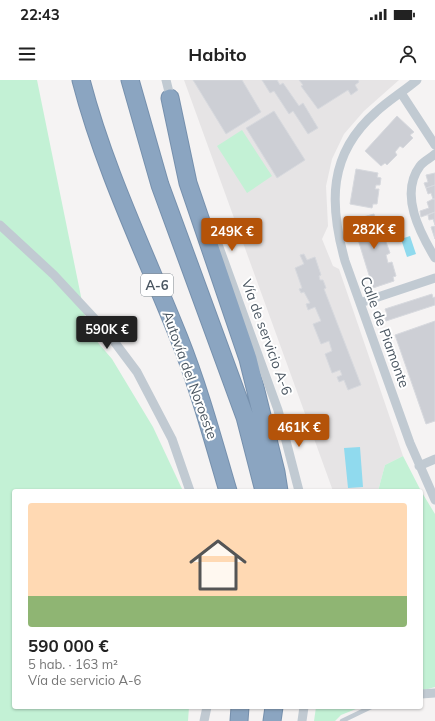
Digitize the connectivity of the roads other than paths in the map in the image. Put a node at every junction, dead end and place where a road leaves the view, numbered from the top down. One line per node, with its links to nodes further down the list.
1 (81, 80): 16 (highway, Autovía del Noroeste / A-6)
2 (130, 80): 17 (highway, A-6)
3 (166, 80): 6 (street, Vía de servicio A-6)
4 (417, 80): 5 (street, Calle de Piamonte)
5 (401, 92): 7 (street); 12 (street, Calle de Piamonte)
6 (170, 98): 18 (highway); 19 (street, Vía de servicio A-6)
7 (435, 145)
8 (435, 154): 10 (street)
9 (0, 225): 15 (street)
10 (435, 258)
11 (435, 278): 12 (street)
12 (360, 303): 14 (street, Calle de Piamonte)
13 (435, 459): 14 (street)
14 (419, 466): 20 (street, Calle de Piamonte)
15 (189, 489)
16 (227, 489)
17 (263, 489)
18 (279, 489)
19 (298, 489)
20 (435, 500)
21 (435, 693): 22 (street)
22 (423, 694)
23 (207, 709): 28 (street)
24 (240, 709): 29 (highway)
25 (274, 709): 30 (highway)
26 (304, 709): 31 (street)
27 (368, 709): 32 (lane)
28 (204, 721)
29 (238, 721)
30 (272, 721)
31 (302, 721)
32 (342, 721)

